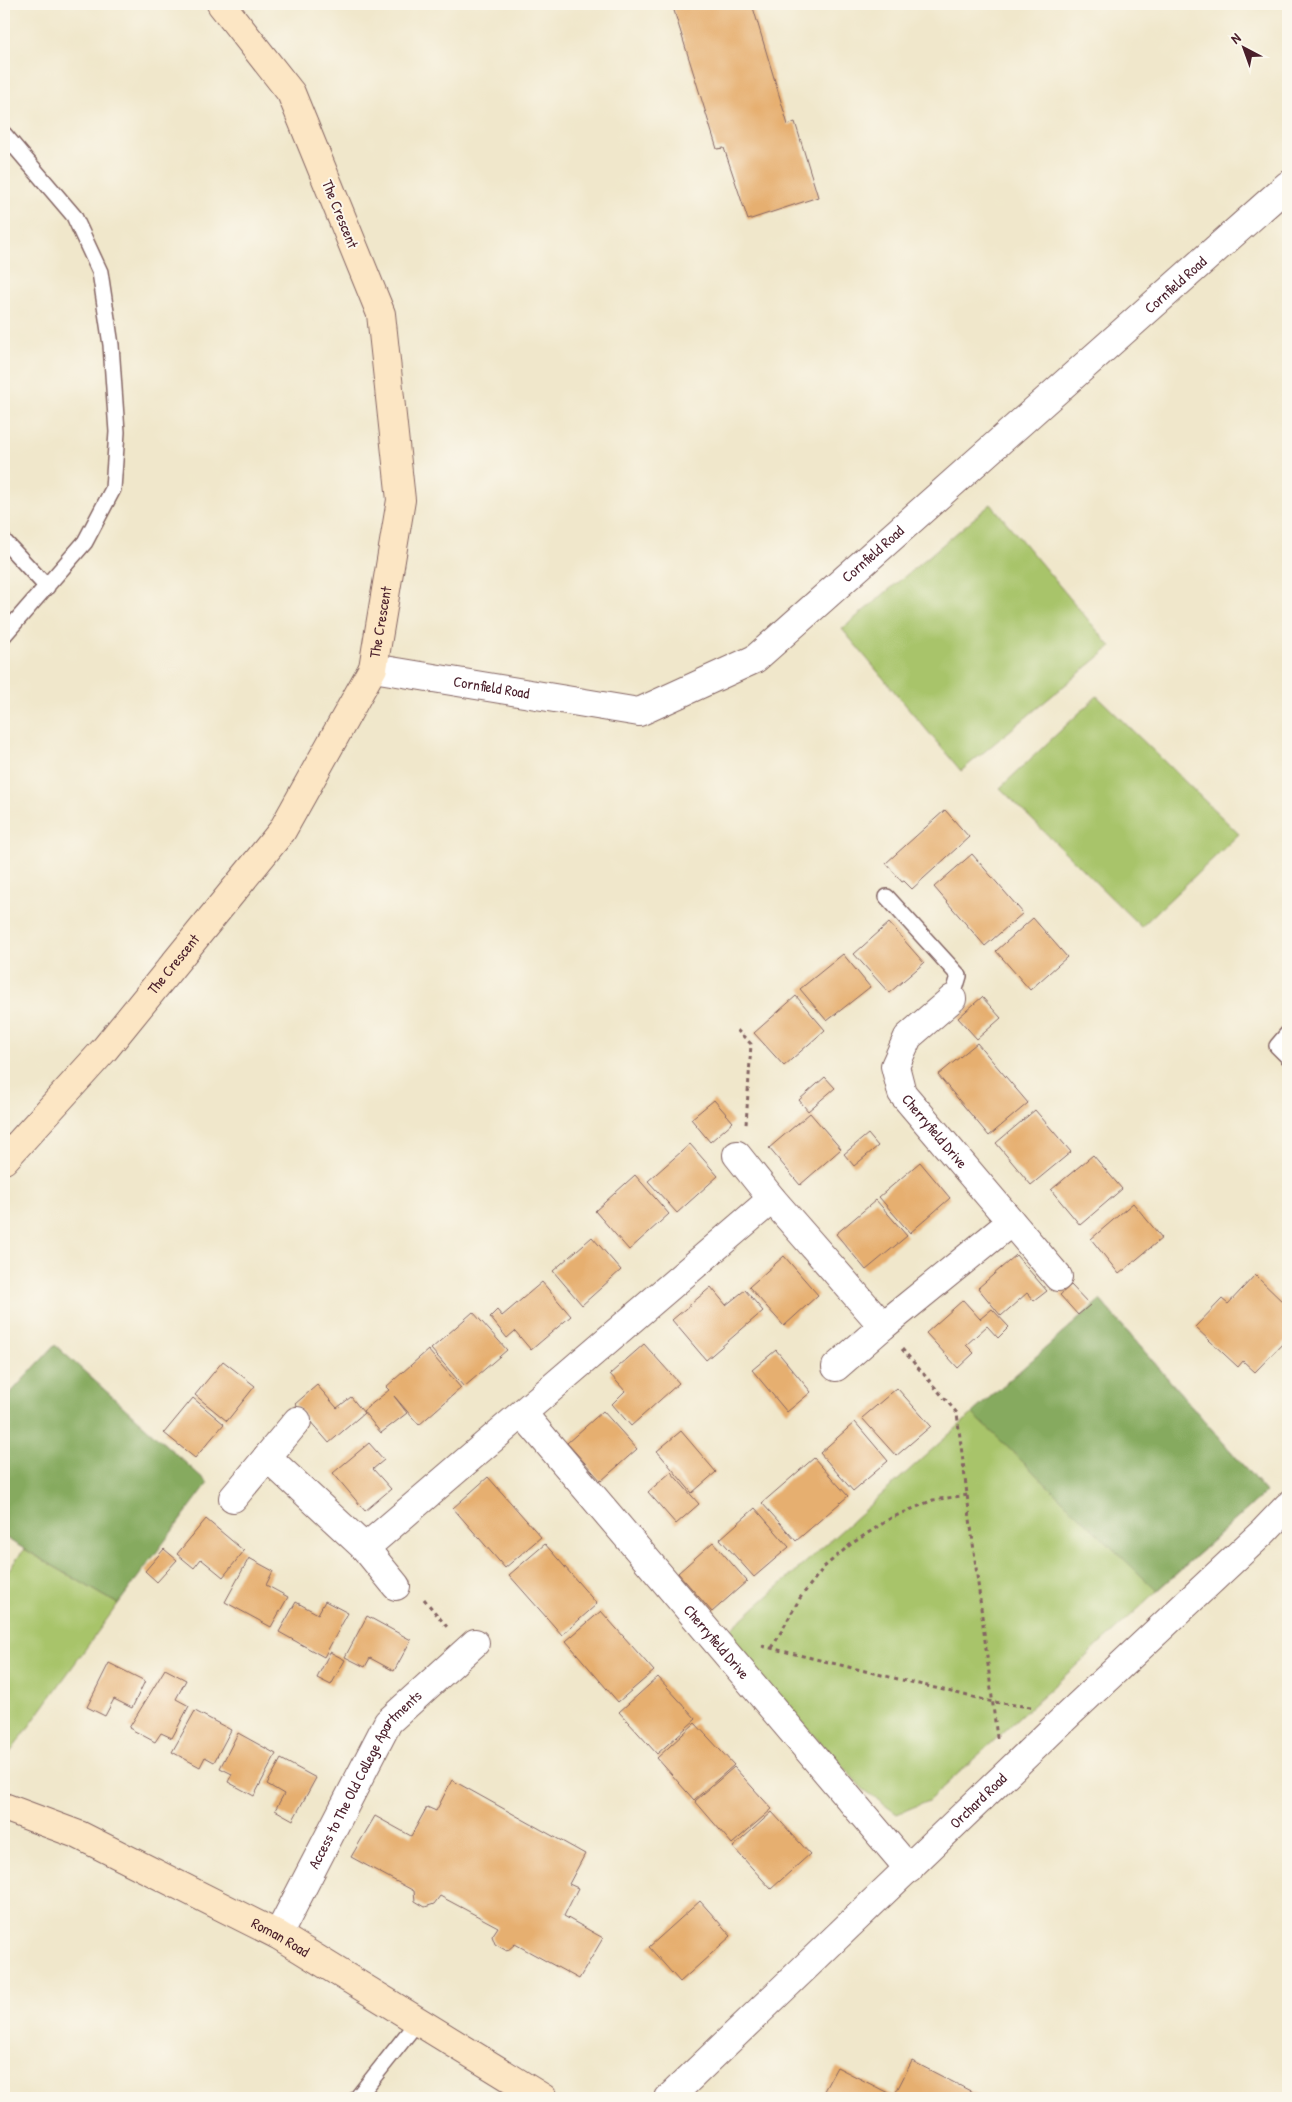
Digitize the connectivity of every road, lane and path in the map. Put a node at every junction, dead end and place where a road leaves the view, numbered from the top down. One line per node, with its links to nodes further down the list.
1 (221, 4): 7 (street, The Crescent)
2 (4, 134): 5 (lane)
3 (1288, 185): 7 (street, Cornfield Road)
4 (4, 541): 5 (lane)
5 (47, 587): 6 (lane)
6 (4, 634)
7 (373, 668): 14 (street, The Crescent)
8 (886, 897): 9 (lane, Cherryfield Drive)
9 (952, 999): 16 (street, Cherryfield Drive)
10 (737, 1030): 13 (path)
11 (1288, 1033): 12 (lane)
12 (1288, 1057)
13 (737, 1155): 15 (street)
14 (4, 1160)
15 (772, 1198): 18 (street); 20 (street)
16 (1011, 1222): 17 (street, Cherryfield Drive); 18 (street)
17 (1058, 1277)
18 (883, 1326): 19 (street); 23 (path)
19 (836, 1367)
20 (523, 1414): 26 (street); 28 (street, Cherryfield Drive)
21 (297, 1421): 22 (street)
22 (268, 1457): 24 (street); 26 (street)
23 (968, 1495): 30 (path); 31 (path)
24 (233, 1498)
25 (1288, 1506): 32 (street, Orchard Road)
26 (365, 1548): 27 (street)
27 (396, 1586): 29 (path)
28 (710, 1634): 30 (path); 35 (street, Cherryfield Drive)
29 (471, 1647): 36 (street, Access to The Old College Apartments)
30 (772, 1648): 31 (path)
31 (993, 1702): 32 (path); 33 (path)
32 (1070, 1713): 33 (street, Orchard Road)
33 (1002, 1779): 35 (street, Orchard Road)
34 (4, 1807): 36 (street, Roman Road)
35 (909, 1869): 40 (street, Orchard Road)
36 (278, 1935): 37 (street, Roman Road)
37 (418, 2021): 38 (lane); 39 (street, Roman Road)
38 (357, 2098)
39 (542, 2098)
40 (668, 2098)

